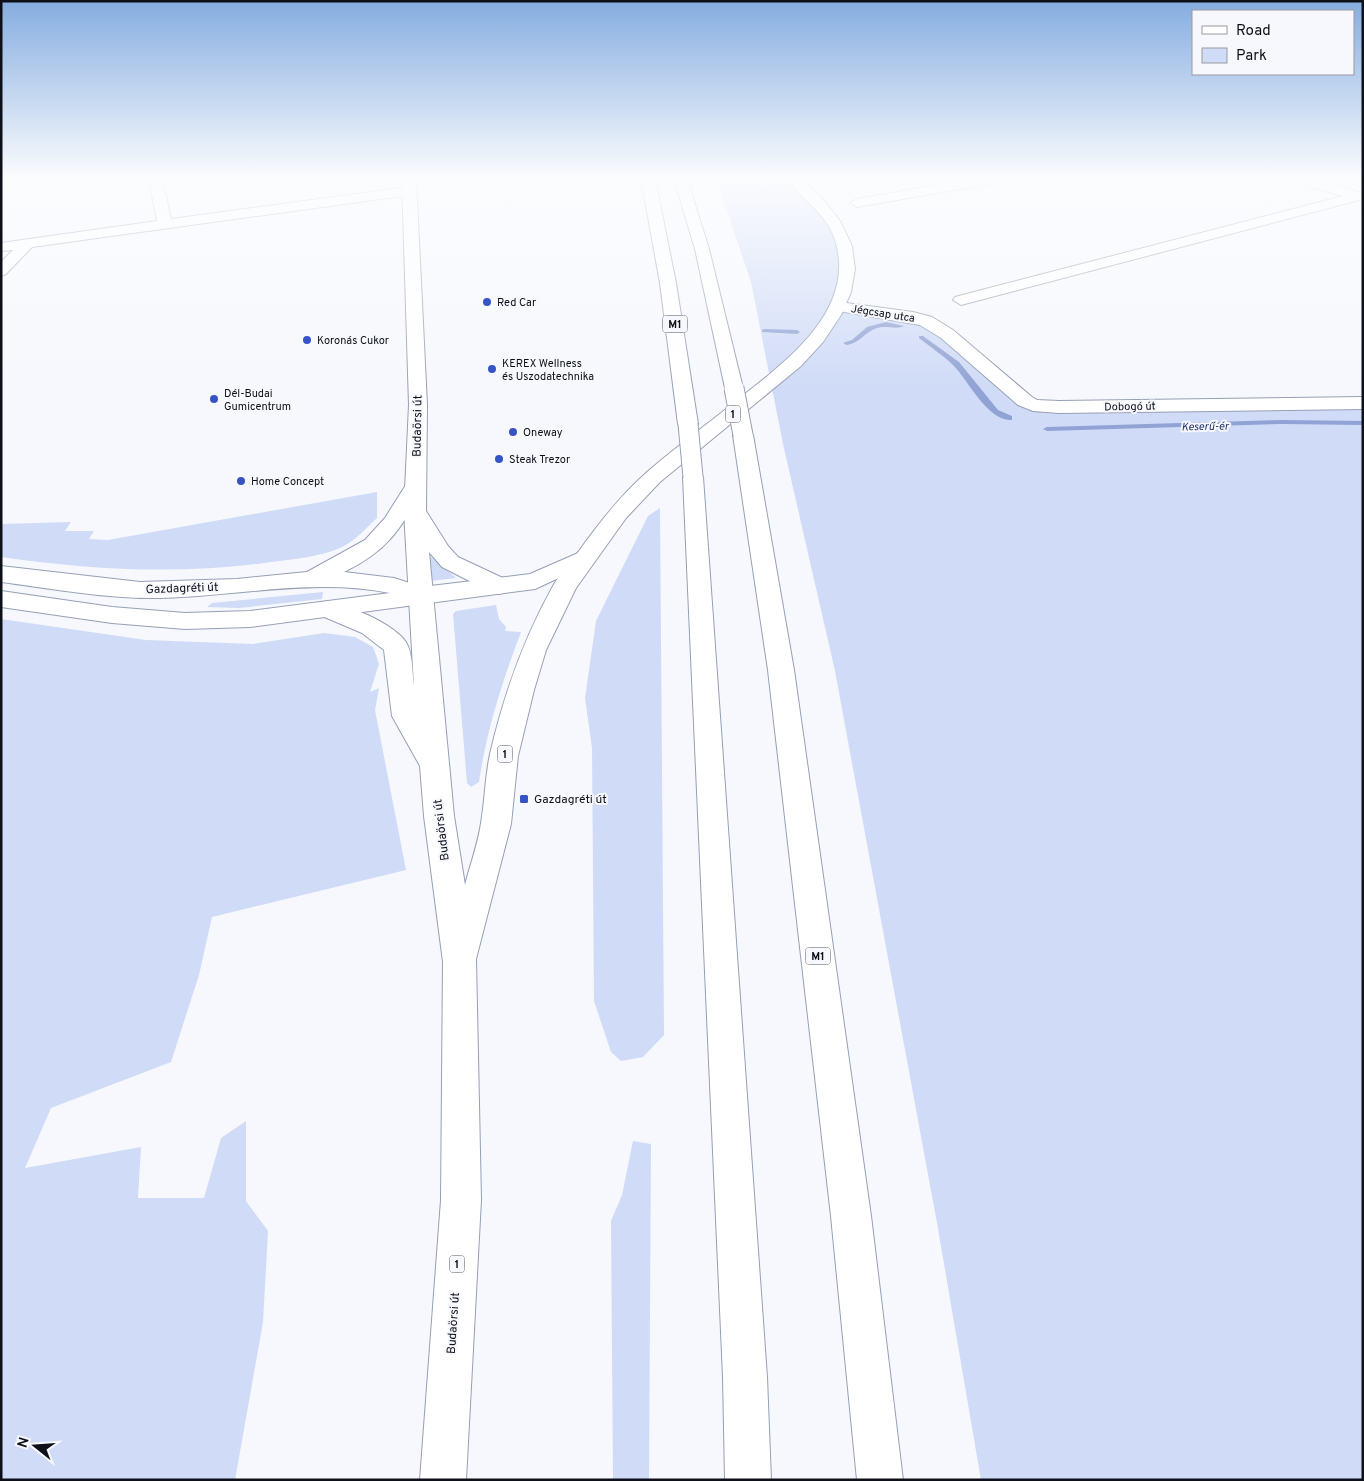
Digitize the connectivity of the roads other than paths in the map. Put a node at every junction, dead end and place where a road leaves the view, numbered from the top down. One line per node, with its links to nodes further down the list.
1 (23, 248): 7 (main road)
2 (411, 248): 12 (main road, Budaörsi út / 1)
3 (661, 248): 24 (main road, M1, bridge)
4 (702, 248): 25 (main road, M1, bridge)
5 (845, 248): 9 (main road, 1)
6 (1158, 248): 8 (main road)
7 (1, 271)
8 (961, 300)
9 (839, 307): 10 (main road, Jégcsap utca); 14 (main road, 1)
10 (926, 322): 11 (main road, Dobogó út)
11 (1363, 403)
12 (416, 484): 13 (main road, Budaörsi út / 1); 16 (main road)
13 (415, 511): 17 (main road); 18 (main road, Budaörsi út / 1)
14 (584, 557): 17 (main road, Gazdagréti út); 22 (main road, 1)
15 (1, 574): 16 (main road, Gazdagréti út)
16 (310, 579): 18 (main road, Gazdagréti út)
17 (499, 586): 18 (main road, Gazdagréti út)
18 (420, 594): 20 (main road, Gazdagréti út); 21 (main road, Budaörsi út / 1)
19 (1, 599): 20 (main road, Gazdagréti út)
20 (331, 610): 21 (main road)
21 (433, 765): 22 (main road, Budaörsi út / 1)
22 (460, 962): 23 (main road, Budaörsi út / 1)
23 (443, 1480)
24 (748, 1480)
25 (880, 1480)

